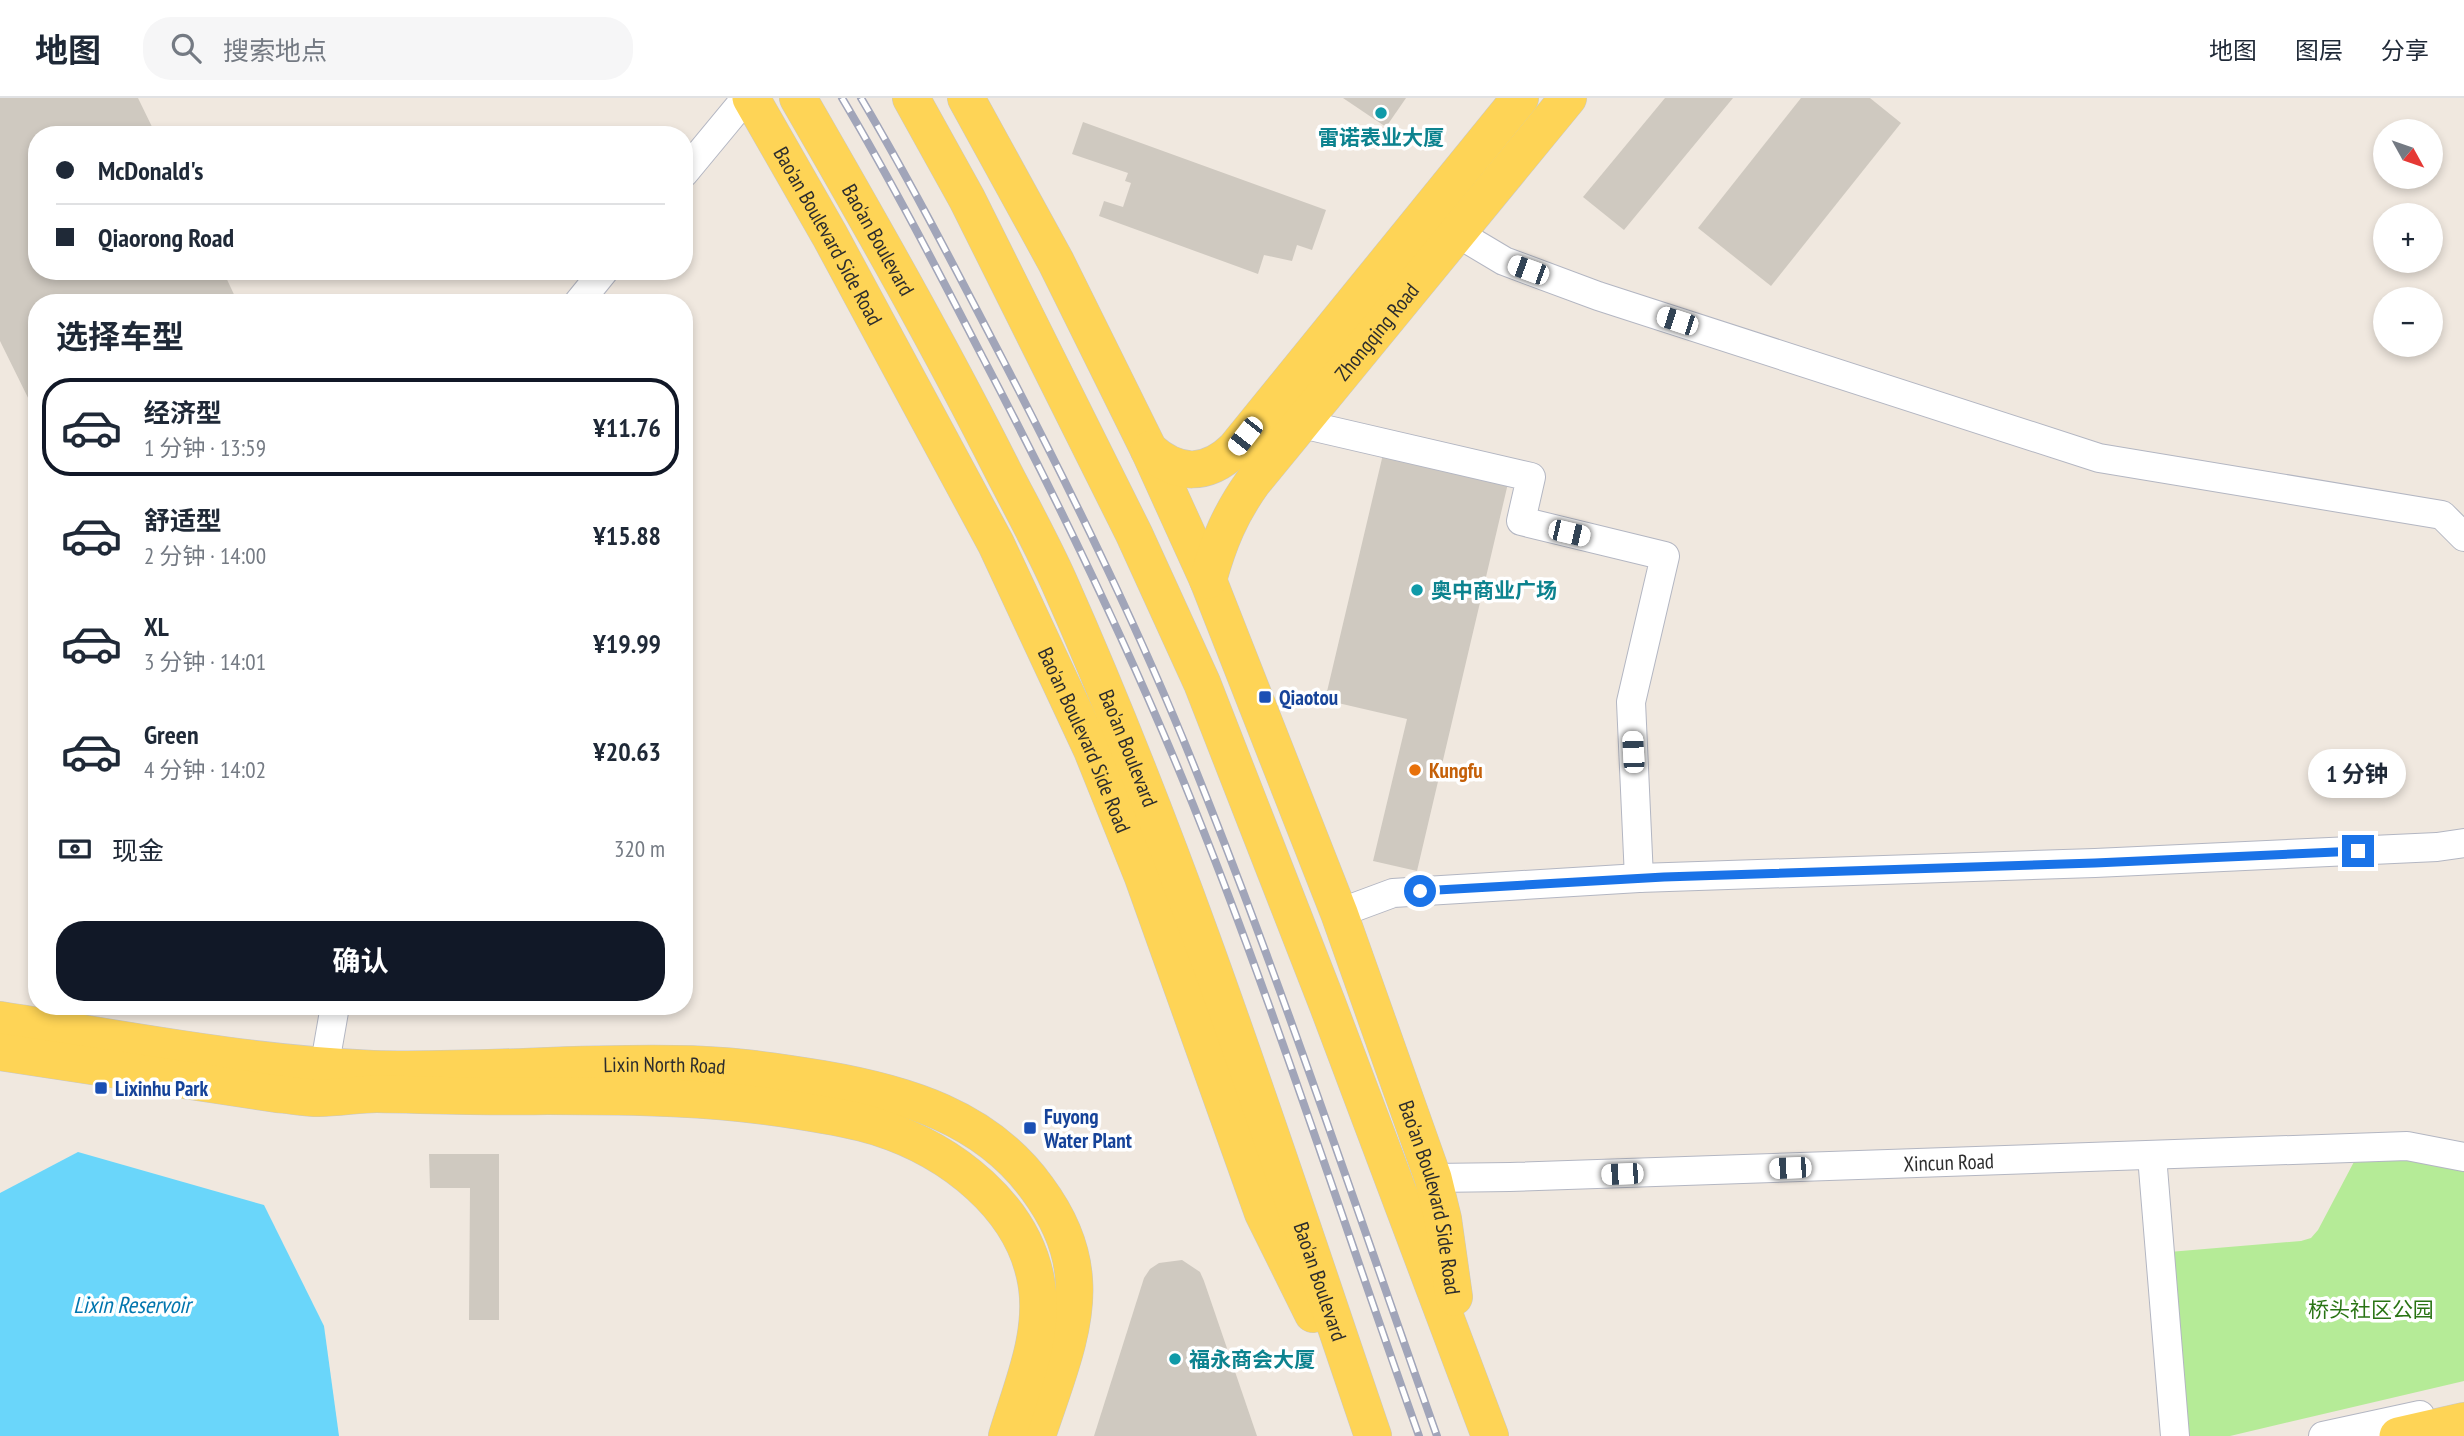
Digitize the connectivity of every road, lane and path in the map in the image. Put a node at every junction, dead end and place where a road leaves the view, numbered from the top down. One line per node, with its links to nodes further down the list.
1 (746, 98): 8 (street)
2 (751, 98): 31 (main road, Bao'an Boulevard Side Road)
3 (798, 98): 31 (main road, Bao'an Boulevard)
4 (911, 98): 28 (main road)
5 (966, 98): 15 (main road, Bao'an Boulevard Side Road)
6 (1520, 98): 12 (main road, Zhongqing Road)
7 (1568, 98): 9 (main road, Zhongqing Road)
8 (693, 162)
9 (1457, 233): 13 (main road, Zhongqing Road); 16 (street)
10 (597, 280): 11 (street)
11 (585, 294)
12 (1328, 334): 13 (main road); 15 (main road, Zhongqing Road)
13 (1356, 357): 14 (main road, Zhongqing Road)
14 (1302, 424): 17 (main road, Zhongqing Road); 19 (street)
15 (1149, 450): 17 (main road, Bao'an Boulevard Side Road)
16 (2464, 537)
17 (1208, 580): 20 (main road, Bao'an Boulevard Side Road)
18 (2464, 843): 19 (street)
19 (1639, 878): 20 (street)
20 (1339, 913): 27 (main road, Bao'an Boulevard Side Road)
21 (333, 1015): 24 (street)
22 (0, 1020): 24 (main road, Lixin North Road)
23 (0, 1052): 24 (main road, Lixin North Road)
24 (322, 1082): 33 (main road, Lixin North Road); 34 (main road, Lixin North Road)
25 (2152, 1156): 26 (street, Xincun Road); 27 (street, Xincun Road); 35 (street)
26 (2464, 1157)
27 (1433, 1178): 28 (main road, Bao'an Boulevard Side Road)
28 (1470, 1380): 32 (main road)
29 (2464, 1406): 36 (street)
30 (2464, 1421): 37 (main road)
31 (1368, 1422)
32 (1490, 1431)
33 (1007, 1436)
34 (1037, 1436)
35 (2175, 1436)
36 (2323, 1436)
37 (2398, 1436)

